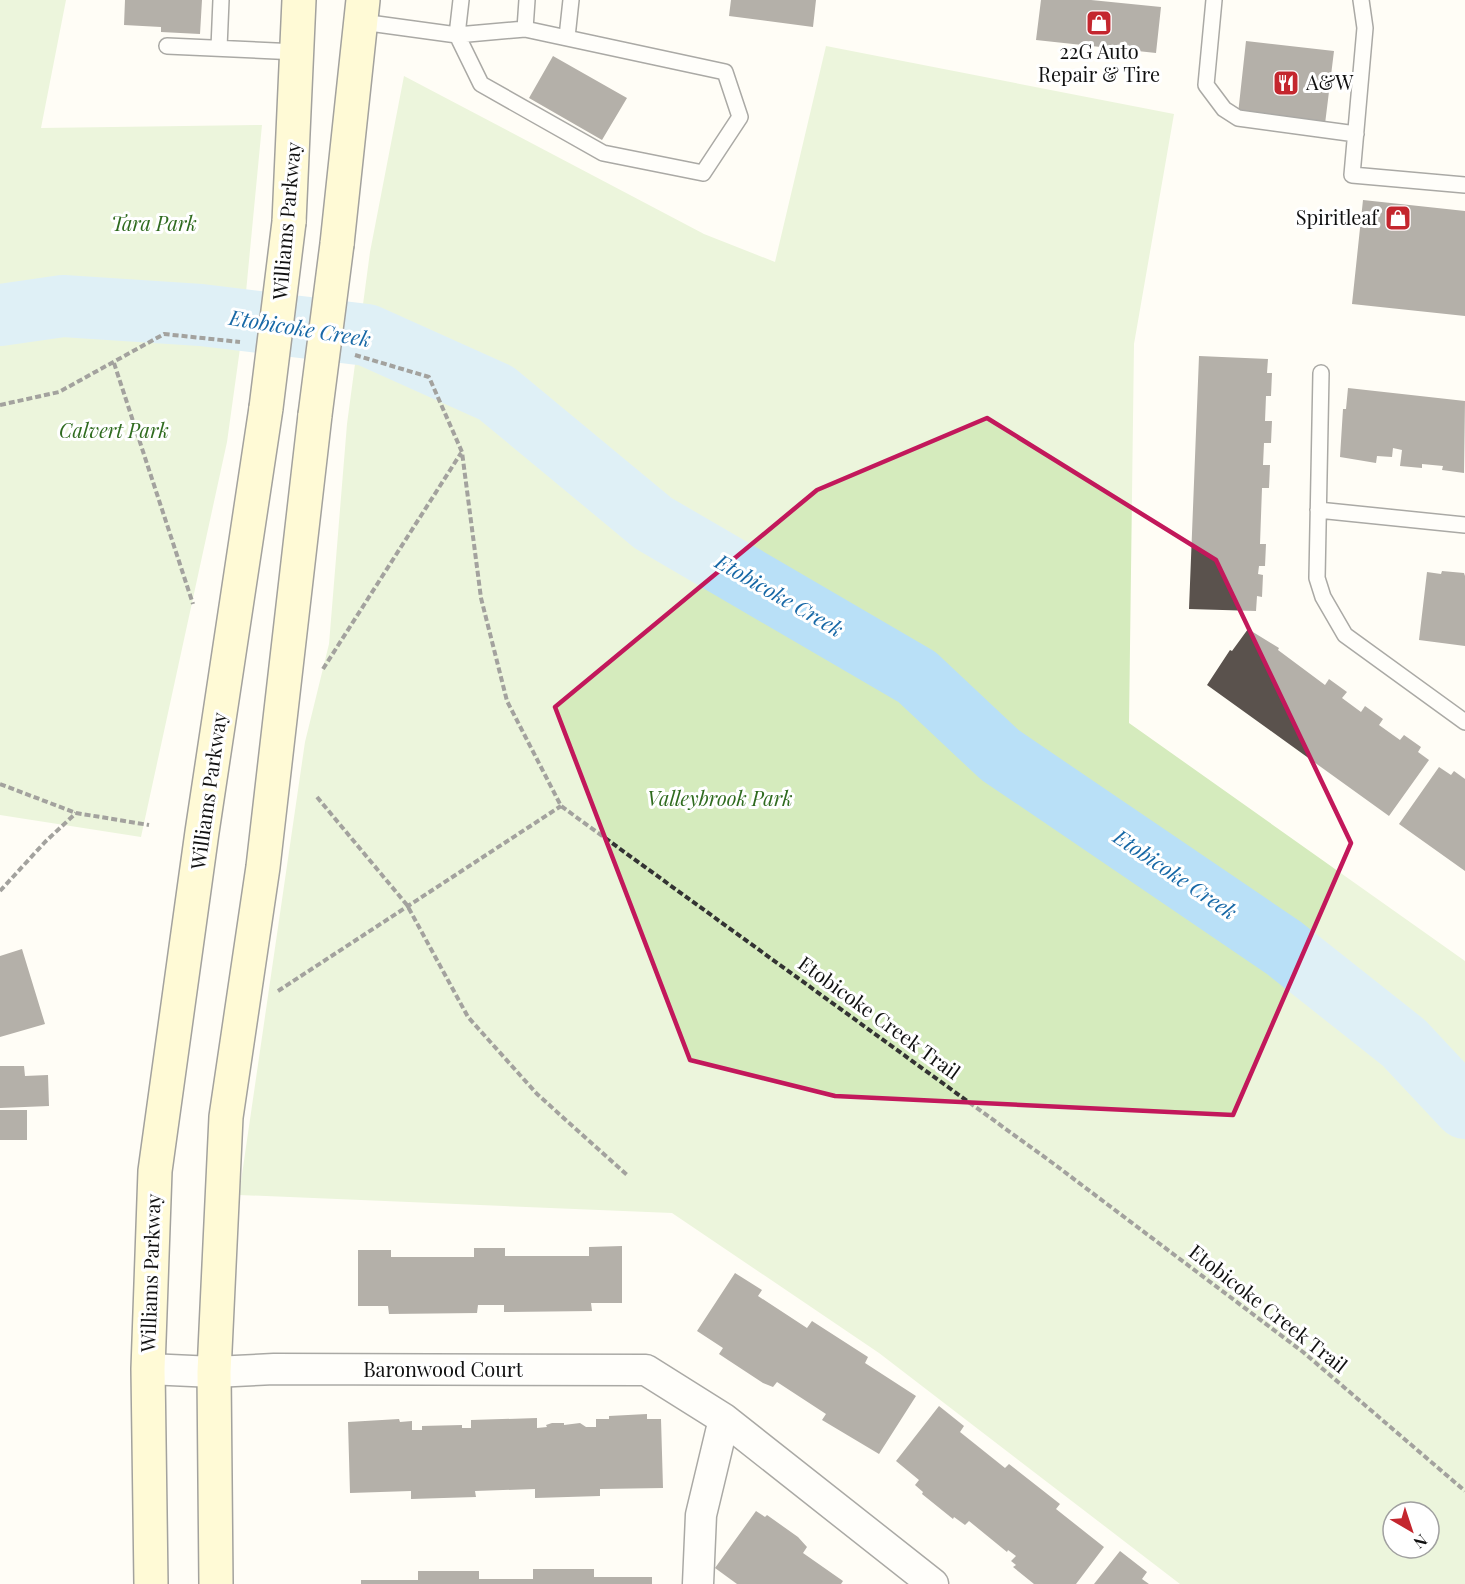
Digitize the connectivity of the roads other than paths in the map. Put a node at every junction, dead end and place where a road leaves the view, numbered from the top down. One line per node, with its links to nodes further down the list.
1 (221, 0): 13 (lane)
2 (299, 0): 14 (main road, Williams Parkway)
3 (460, 0): 10 (lane)
4 (527, 0): 9 (lane)
5 (571, 0): 11 (lane)
6 (1214, 0): 15 (lane)
7 (1361, 0): 15 (lane)
8 (362, 11): 10 (lane); 22 (main road, bridge)
9 (525, 29): 10 (lane); 11 (lane)
10 (457, 35): 11 (lane)
11 (567, 37)
12 (168, 46): 13 (lane)
13 (219, 48): 14 (lane)
14 (297, 52): 21 (main road, Williams Parkway, bridge)
15 (1356, 134): 16 (lane)
16 (1465, 185)
17 (1321, 374): 18 (lane)
18 (1318, 510): 19 (lane); 20 (lane)
19 (1465, 525)
20 (1465, 722)
21 (148, 1369): 22 (street, Baronwood Court); 24 (main road, Williams Parkway)
22 (214, 1372): 23 (street, Baronwood Court); 25 (main road)
23 (724, 1419): 26 (street); 27 (street, Baronwood Court)
24 (151, 1584)
25 (216, 1584)
26 (698, 1584)
27 (933, 1584)

